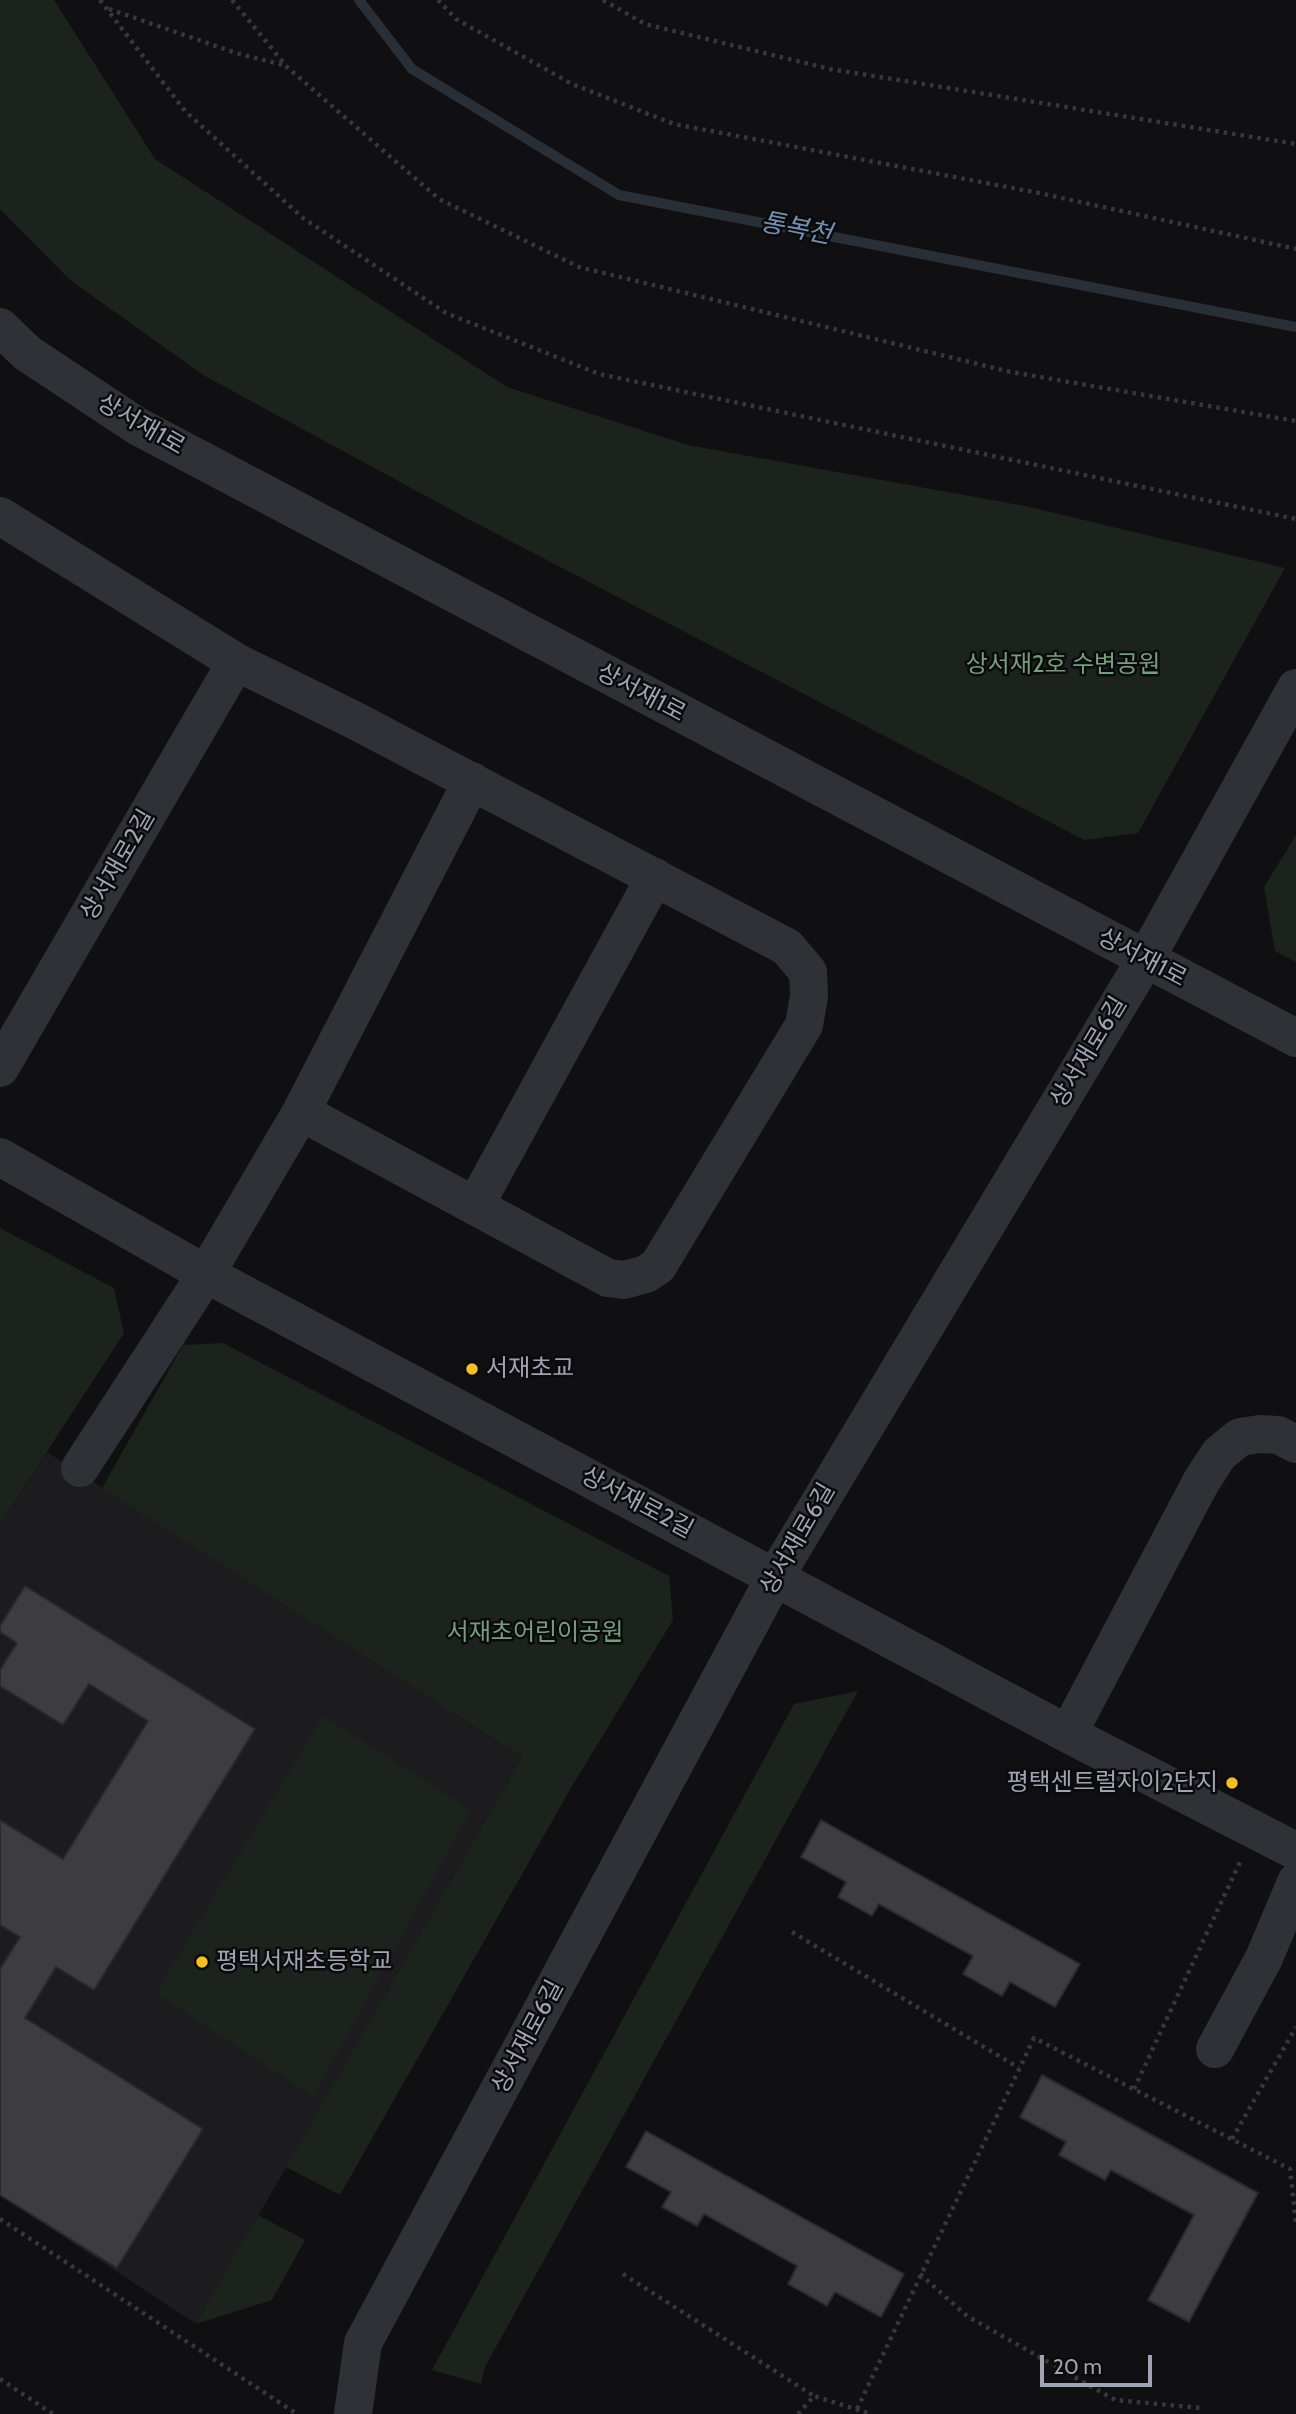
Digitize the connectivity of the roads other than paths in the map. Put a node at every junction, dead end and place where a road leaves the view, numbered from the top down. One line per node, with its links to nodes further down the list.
1 (0, 327): 7 (street, 상서재1로)
2 (0, 516): 3 (street)
3 (236, 662): 5 (street); 9 (street, 상서재로2길)
4 (1296, 688): 7 (street, 상서재로6길)
5 (472, 781): 6 (street); 10 (street)
6 (655, 877): 12 (street); 12 (street)
7 (1145, 960): 8 (street, 상서재1로); 16 (street, 상서재로6길)
8 (1296, 1038)
9 (0, 1068)
10 (301, 1112): 12 (street); 13 (street)
11 (0, 1157): 13 (street, 상서재로2길)
12 (476, 1204)
13 (206, 1274): 15 (street); 16 (street, 상서재로2길)
14 (1296, 1444): 17 (street)
15 (80, 1468)
16 (775, 1577): 17 (street, 상서재로2길); 21 (street, 상서재로6길)
17 (1068, 1734): 18 (street, 상서재로2길)
18 (1296, 1851)
19 (1296, 1882): 20 (street)
20 (1215, 2049)
21 (353, 2414)

